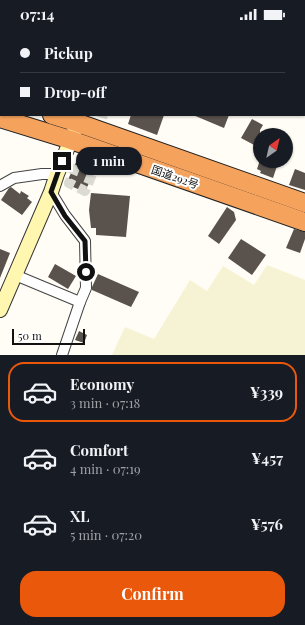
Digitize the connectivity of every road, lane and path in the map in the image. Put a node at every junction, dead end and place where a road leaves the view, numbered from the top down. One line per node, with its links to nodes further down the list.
1 (59, 116): 3 (highway, 国道292号)
2 (0, 118): 4 (highway, 国道292号)
3 (79, 119): 4 (street); 8 (highway, 国道292号)
4 (71, 140): 5 (street); 9 (highway, 国道292号)
5 (57, 174): 6 (street); 7 (street)
6 (0, 186)
7 (51, 192): 10 (street); 11 (street)
8 (305, 204)
9 (305, 222)
10 (14, 275): 11 (street); 12 (street)
11 (80, 302): 13 (street)
12 (0, 310)
13 (62, 355)

